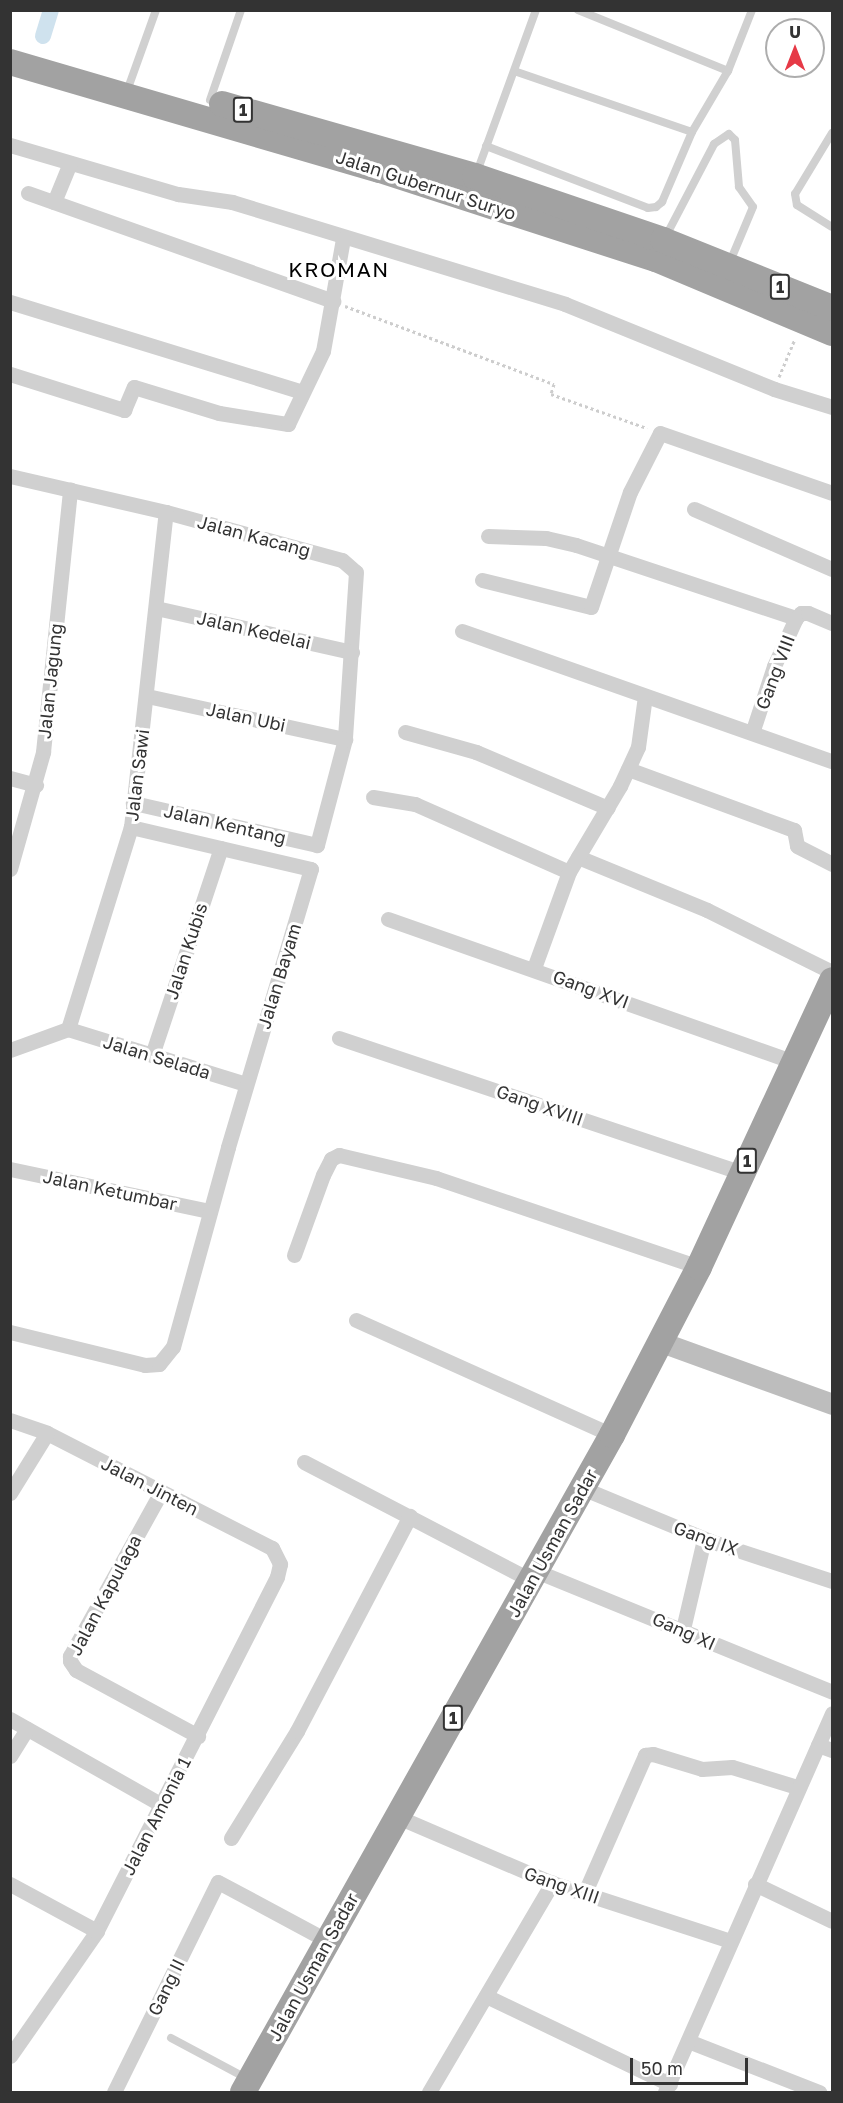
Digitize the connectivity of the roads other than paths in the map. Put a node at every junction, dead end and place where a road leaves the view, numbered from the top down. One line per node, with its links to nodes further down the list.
1 (156, 10): 10 (lane)
2 (241, 10): 11 (lane)
3 (536, 10): 9 (lane)
4 (578, 10): 8 (lane)
5 (752, 10): 8 (lane)
6 (10, 47): 10 (highway, Jalan Gubernur Suryo / 1)
7 (10, 62): 10 (highway, Jalan Gubernur Suryo / 1)
8 (729, 70): 12 (lane)
9 (517, 72): 12 (lane); 15 (lane)
10 (128, 85): 11 (highway, Jalan Gubernur Suryo / 1); 17 (highway, Jalan Gubernur Suryo / 1)
11 (210, 100): 17 (highway, Jalan Gubernur Suryo / 1)
12 (692, 132): 15 (lane)
13 (832, 133): 20 (lane)
14 (10, 145): 16 (street)
15 (486, 146): 17 (lane)
16 (70, 163): 19 (street); 21 (street)
17 (472, 187): 22 (highway, Jalan Gubernur Suryo / 1); 23 (highway, Jalan Gubernur Suryo / 1)
18 (28, 193): 19 (street)
19 (54, 202): 24 (street)
20 (832, 227)
21 (343, 239): 24 (street); 30 (street)
22 (663, 240): 23 (highway, Jalan Gubernur Suryo / 1); 23 (lane)
23 (724, 276): 26 (highway, Jalan Gubernur Suryo / 1); 27 (highway, Jalan Gubernur Suryo / 1)
24 (333, 301): 29 (street)
25 (10, 302): 29 (street)
26 (832, 308)
27 (832, 333)
28 (10, 374): 29 (street)
29 (302, 392)
30 (832, 408)
31 (10, 476): 32 (street, Jalan Kacang)
32 (70, 489): 35 (street, Jalan Kacang); 53 (street, Jalan Jagung)
33 (832, 493): 37 (street)
34 (694, 509): 38 (street)
35 (166, 512): 40 (street, Jalan Sawi); 44 (street, Jalan Kacang)
36 (488, 536): 37 (street)
37 (609, 559): 39 (street); 41 (street)
38 (832, 569)
39 (482, 580)
40 (156, 608): 44 (street, Jalan Kedelai); 45 (street, Jalan Sawi)
41 (796, 618): 42 (street, Gang VIII); 47 (street, Gang VIII)
42 (832, 623)
43 (462, 631): 46 (street)
44 (352, 652): 49 (street)
45 (147, 696): 49 (street, Jalan Ubi); 55 (street, Jalan Sawi)
46 (645, 696): 47 (street); 51 (street)
47 (753, 730): 50 (street)
48 (405, 732): 56 (street)
49 (345, 739): 55 (street, Jalan Kentang)
50 (832, 761)
51 (628, 769): 56 (street); 60 (street)
52 (10, 778): 53 (street)
53 (36, 786): 61 (street, Jalan Jagung)
54 (373, 797): 62 (street)
55 (133, 804): 57 (street, Jalan Sawi)
56 (608, 808): 59 (street)
57 (130, 827): 58 (street); 67 (street, Jalan Sawi)
58 (221, 848): 70 (street, Jalan Kubis); 72 (street, Jalan Bayam)
59 (578, 857): 62 (street); 65 (street)
60 (832, 864)
61 (10, 869)
62 (569, 872): 64 (street)
63 (388, 919): 64 (street, Gang XVI)
64 (534, 968): 71 (street, Gang XVI)
65 (832, 972)
66 (832, 980): 71 (highway, Jalan Usman Sadar / 1)
67 (68, 1029): 69 (street); 70 (street, Jalan Selada)
68 (339, 1038): 74 (street, Gang XVIII)
69 (10, 1050)
70 (152, 1055): 72 (street, Jalan Selada)
71 (793, 1062): 74 (highway, Jalan Usman Sadar / 1)
72 (246, 1084): 75 (street, Jalan Bayam)
73 (10, 1169): 75 (street, Jalan Ketumbar)
74 (742, 1173): 77 (highway, Jalan Usman Sadar / 1)
75 (210, 1211): 79 (street, Jalan Bayam)
76 (294, 1256): 77 (street)
77 (699, 1267): 80 (highway, Jalan Usman Sadar / 1)
78 (356, 1320): 84 (street)
79 (10, 1332)
80 (661, 1342): 81 (main road); 84 (highway, Jalan Usman Sadar / 1)
81 (832, 1404)
82 (10, 1420): 83 (street, Jalan Jinten)
83 (47, 1433): 87 (street, Jalan Jinten); 88 (street)
84 (612, 1435): 86 (highway, Jalan Usman Sadar / 1)
85 (304, 1462): 89 (street, Gang XI)
86 (582, 1488): 90 (street, Gang IX); 92 (highway, Jalan Usman Sadar / 1)
87 (161, 1492): 91 (street, Jalan Jinten); 99 (street, Jalan Kapulaga)
88 (10, 1493)
89 (410, 1516): 92 (street, Gang XI); 105 (street)
90 (710, 1541): 93 (street, Gang IX); 94 (street)
91 (280, 1564): 99 (street, Jalan Amonia 1)
92 (534, 1576): 94 (street, Gang XI); 104 (highway, Jalan Usman Sadar / 1)
93 (832, 1581)
94 (683, 1629): 95 (street, Gang XI)
95 (832, 1692)
96 (832, 1713): 100 (street)
97 (10, 1719): 98 (street)
98 (27, 1728): 101 (street); 103 (street)
99 (198, 1736): 103 (street, Jalan Amonia 1)
100 (825, 1748): 102 (street)
101 (10, 1756)
102 (797, 1787): 108 (street); 109 (street)
103 (162, 1805): 111 (street, Jalan Amonia 1)
104 (398, 1817): 106 (street, Gang XIII); 112 (highway, Jalan Usman Sadar / 1)
105 (231, 1838)
106 (552, 1882): 109 (street, Gang XIII); 114 (street)
107 (10, 1884): 111 (street)
108 (755, 1884): 110 (street); 113 (street)
109 (585, 1892): 113 (street, Gang XIII)
110 (832, 1921)
111 (97, 1931): 117 (street, Jalan Amonia 1)
112 (328, 1941): 118 (highway, Jalan Usman Sadar / 1); 120 (street, Gang II)
113 (731, 1941): 116 (street)
114 (486, 1996): 119 (street); 121 (street)
115 (171, 2038): 118 (lane)
116 (688, 2041): 119 (street); 122 (street)
117 (13, 2047)
118 (246, 2086)
119 (668, 2088)
120 (114, 2092)
121 (429, 2092)
122 (819, 2092)

